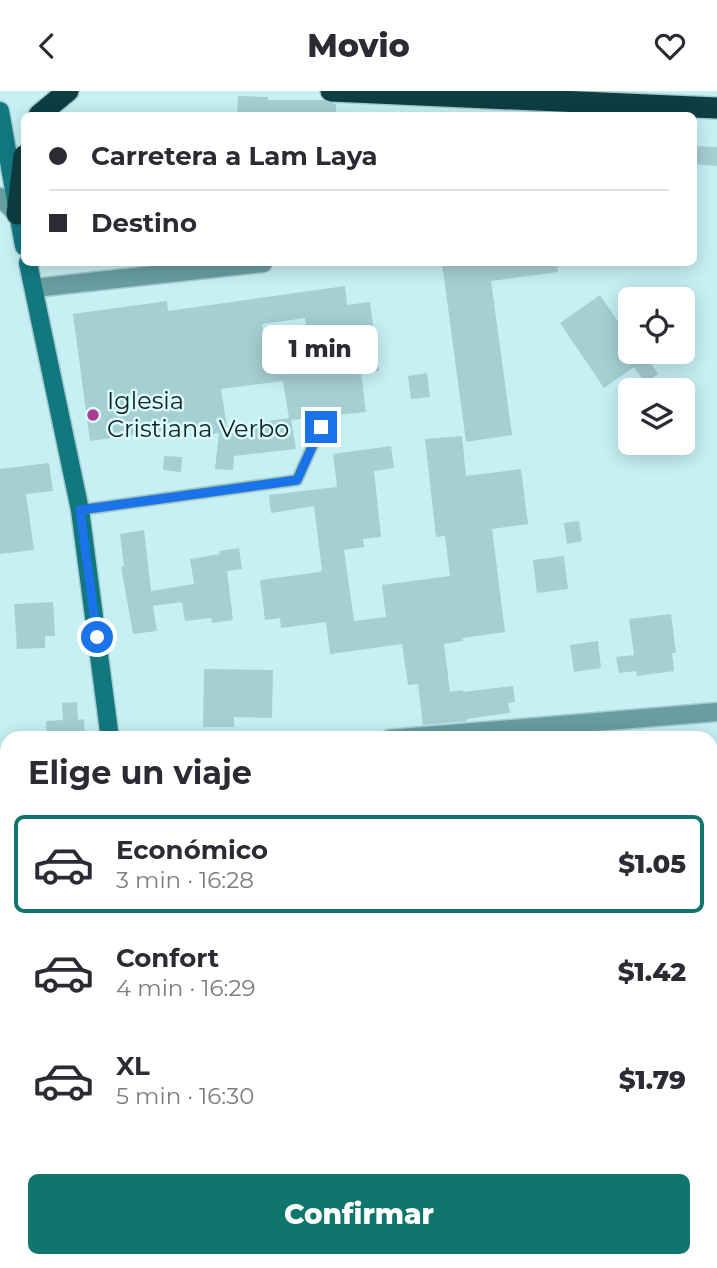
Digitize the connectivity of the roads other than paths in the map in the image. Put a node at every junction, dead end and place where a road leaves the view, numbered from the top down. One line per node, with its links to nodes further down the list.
1 (68, 91): 6 (highway)
2 (331, 91): 3 (highway)
3 (639, 98): 4 (highway)
4 (717, 108)
5 (0, 111): 9 (main road)
6 (43, 112)
7 (21, 181): 9 (highway)
8 (0, 197): 9 (street)
9 (17, 214): 10 (main road)
10 (21, 232)
11 (29, 266): 13 (main road)
12 (236, 266): 13 (street)
13 (34, 288): 15 (main road)
14 (321, 427): 15 (lane)
15 (80, 510): 17 (main road)
16 (717, 712): 18 (street)
17 (109, 731)
18 (486, 731)

